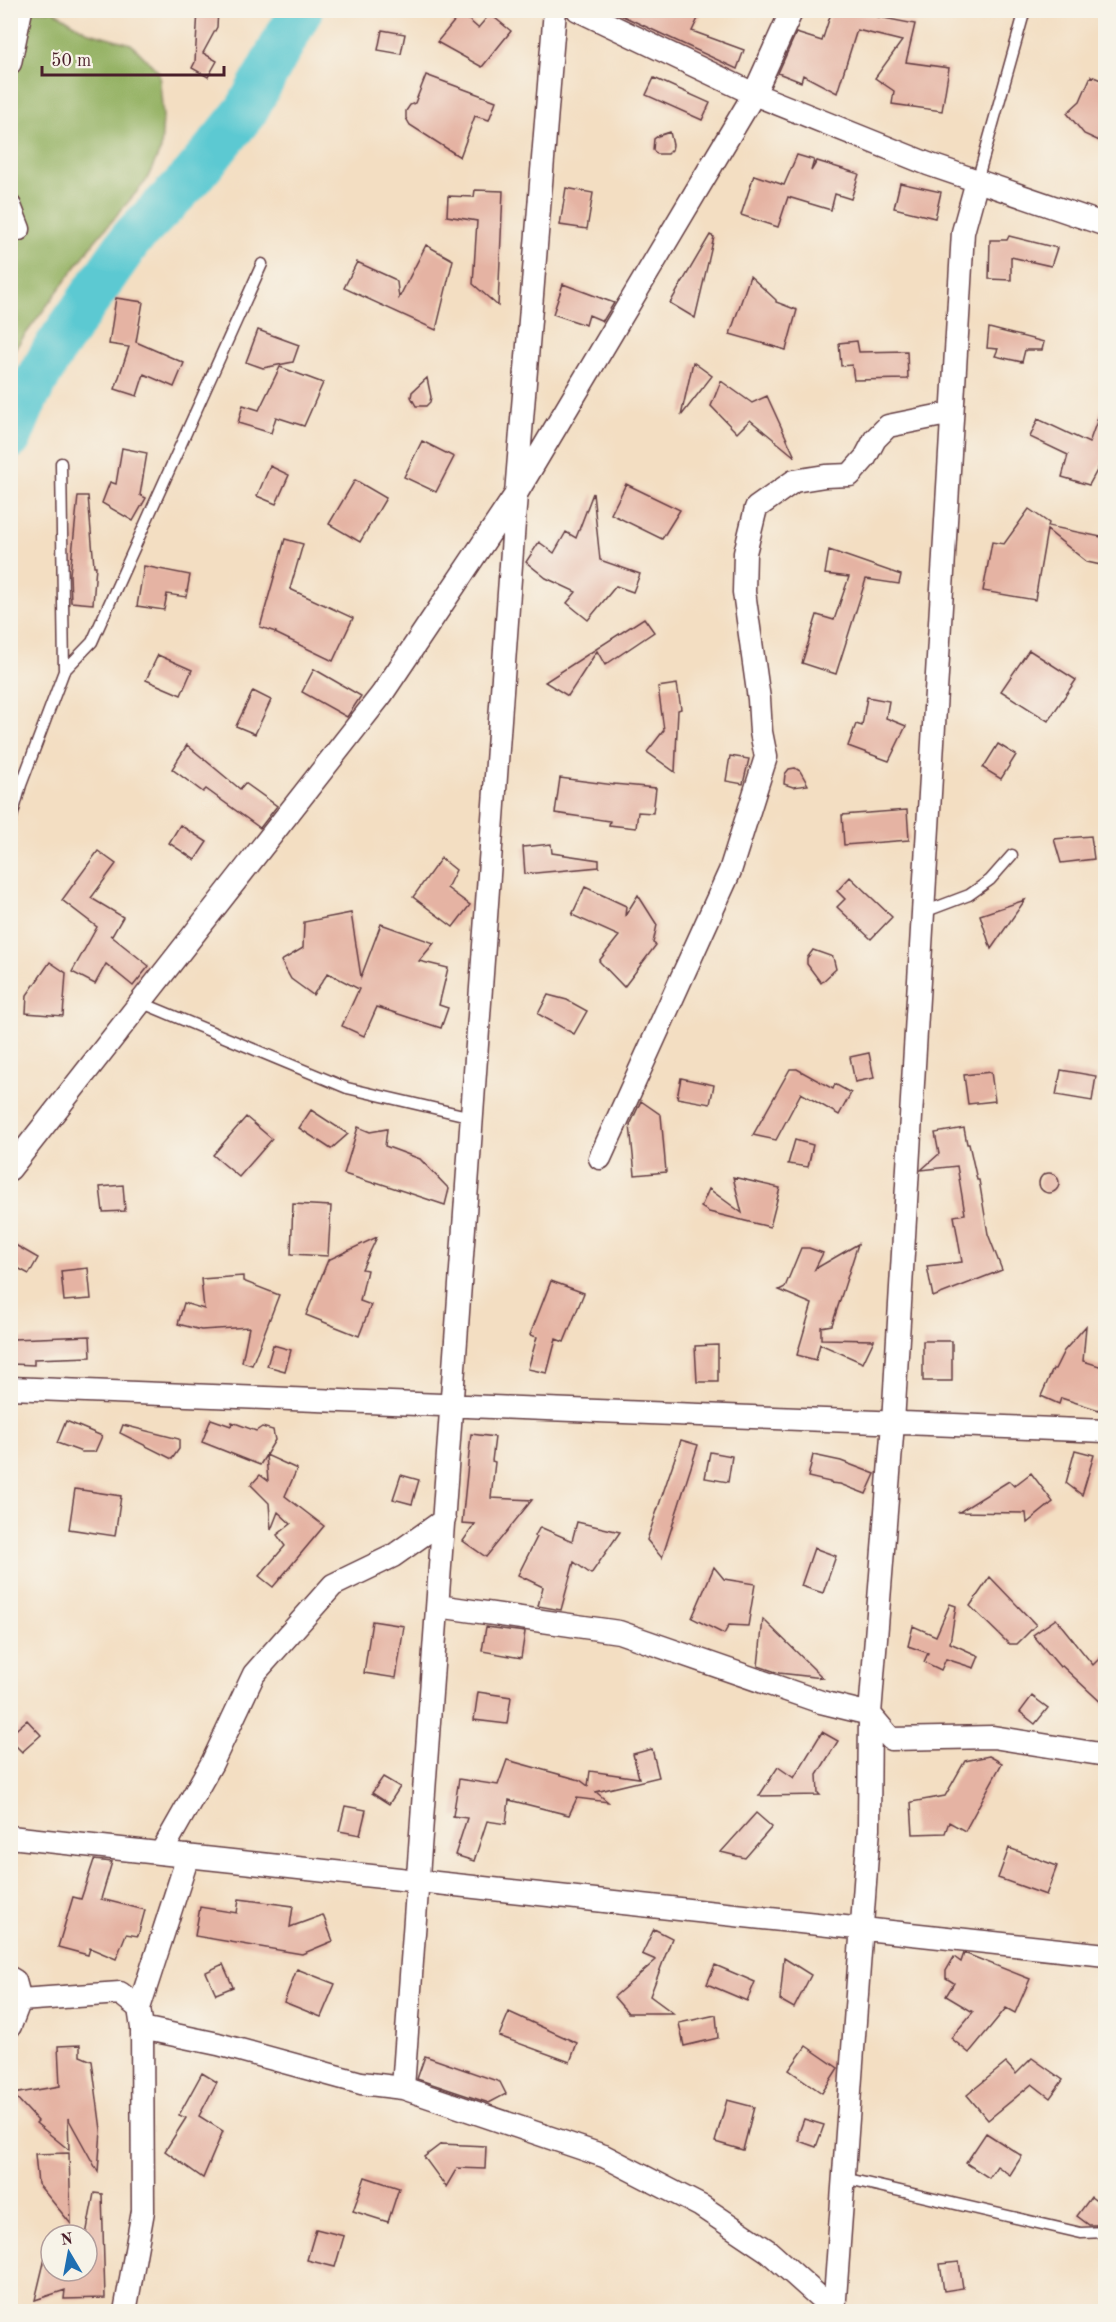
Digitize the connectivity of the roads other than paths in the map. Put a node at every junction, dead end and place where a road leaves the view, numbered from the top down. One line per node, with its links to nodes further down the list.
1 (21, 10): 6 (street)
2 (555, 10): 15 (street)
3 (578, 10): 7 (street)
4 (792, 10): 7 (street)
5 (1025, 10): 8 (lane)
6 (10, 63)
7 (754, 94): 8 (street); 15 (street)
8 (977, 182): 10 (street); 13 (street)
9 (10, 206): 11 (street)
10 (1106, 225)
11 (19, 229)
12 (262, 264): 16 (lane)
13 (952, 413): 19 (street); 22 (street)
14 (61, 464): 16 (lane)
15 (516, 494): 20 (street); 21 (street)
16 (64, 671): 17 (lane)
17 (10, 824)
18 (1012, 855): 19 (lane)
19 (923, 912): 26 (street)
20 (140, 1002): 21 (lane); 23 (street)
21 (472, 1117): 25 (street)
22 (600, 1158)
23 (10, 1169)
24 (10, 1388): 25 (street)
25 (451, 1405): 26 (street); 28 (street)
26 (893, 1423): 27 (street); 30 (street)
27 (1106, 1431)
28 (444, 1520): 29 (street); 33 (street)
29 (438, 1606): 30 (street); 35 (street)
30 (870, 1714): 31 (street); 36 (street)
31 (1106, 1755)
32 (10, 1837): 33 (street)
33 (161, 1853): 34 (street)
34 (189, 1856): 35 (street); 40 (street)
35 (418, 1881): 36 (street); 42 (street)
36 (861, 1929): 37 (street); 43 (street)
37 (1106, 1955)
38 (10, 1978): 39 (street)
39 (20, 2000): 40 (street); 41 (street)
40 (140, 2018): 42 (street); 46 (street)
41 (10, 2026)
42 (403, 2088): 45 (street)
43 (844, 2178): 44 (lane); 45 (street)
44 (1106, 2232)
45 (835, 2311)
46 (125, 2312)

